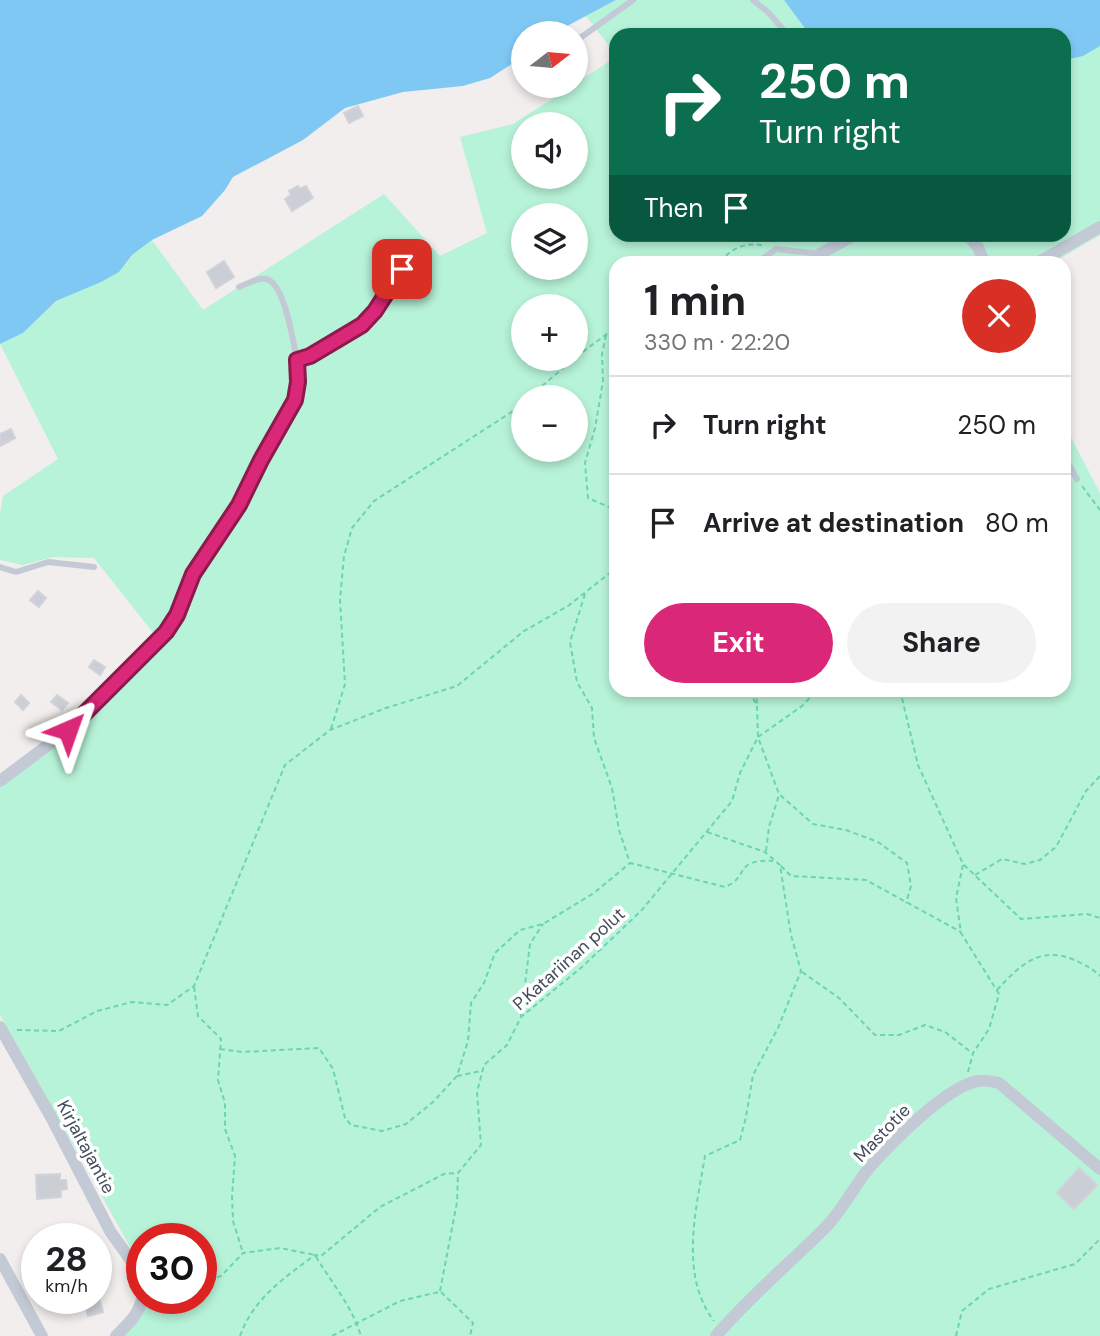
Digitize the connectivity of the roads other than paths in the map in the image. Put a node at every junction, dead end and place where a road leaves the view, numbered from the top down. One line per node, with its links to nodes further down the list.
1 (633, 0): 4 (lane)
2 (753, 0): 3 (lane)
3 (782, 28)
4 (588, 32)
5 (1100, 227): 10 (street)
6 (843, 242): 9 (street)
7 (766, 256): 8 (lane)
8 (808, 256)
9 (820, 256)
10 (1049, 256)
11 (402, 269): 13 (lane)
12 (240, 287): 13 (lane)
13 (297, 360): 18 (street)
14 (1071, 468): 15 (lane)
15 (1077, 479)
16 (0, 567): 17 (lane)
17 (94, 567)
18 (0, 781)
19 (1, 1028): 21 (street, Kirjaltajantie)
20 (1100, 1170): 24 (street, Mastotie)
21 (126, 1254)
22 (0, 1259): 25 (street)
23 (135, 1314): 26 (street)
24 (719, 1333)
25 (42, 1336)
26 (116, 1336)

